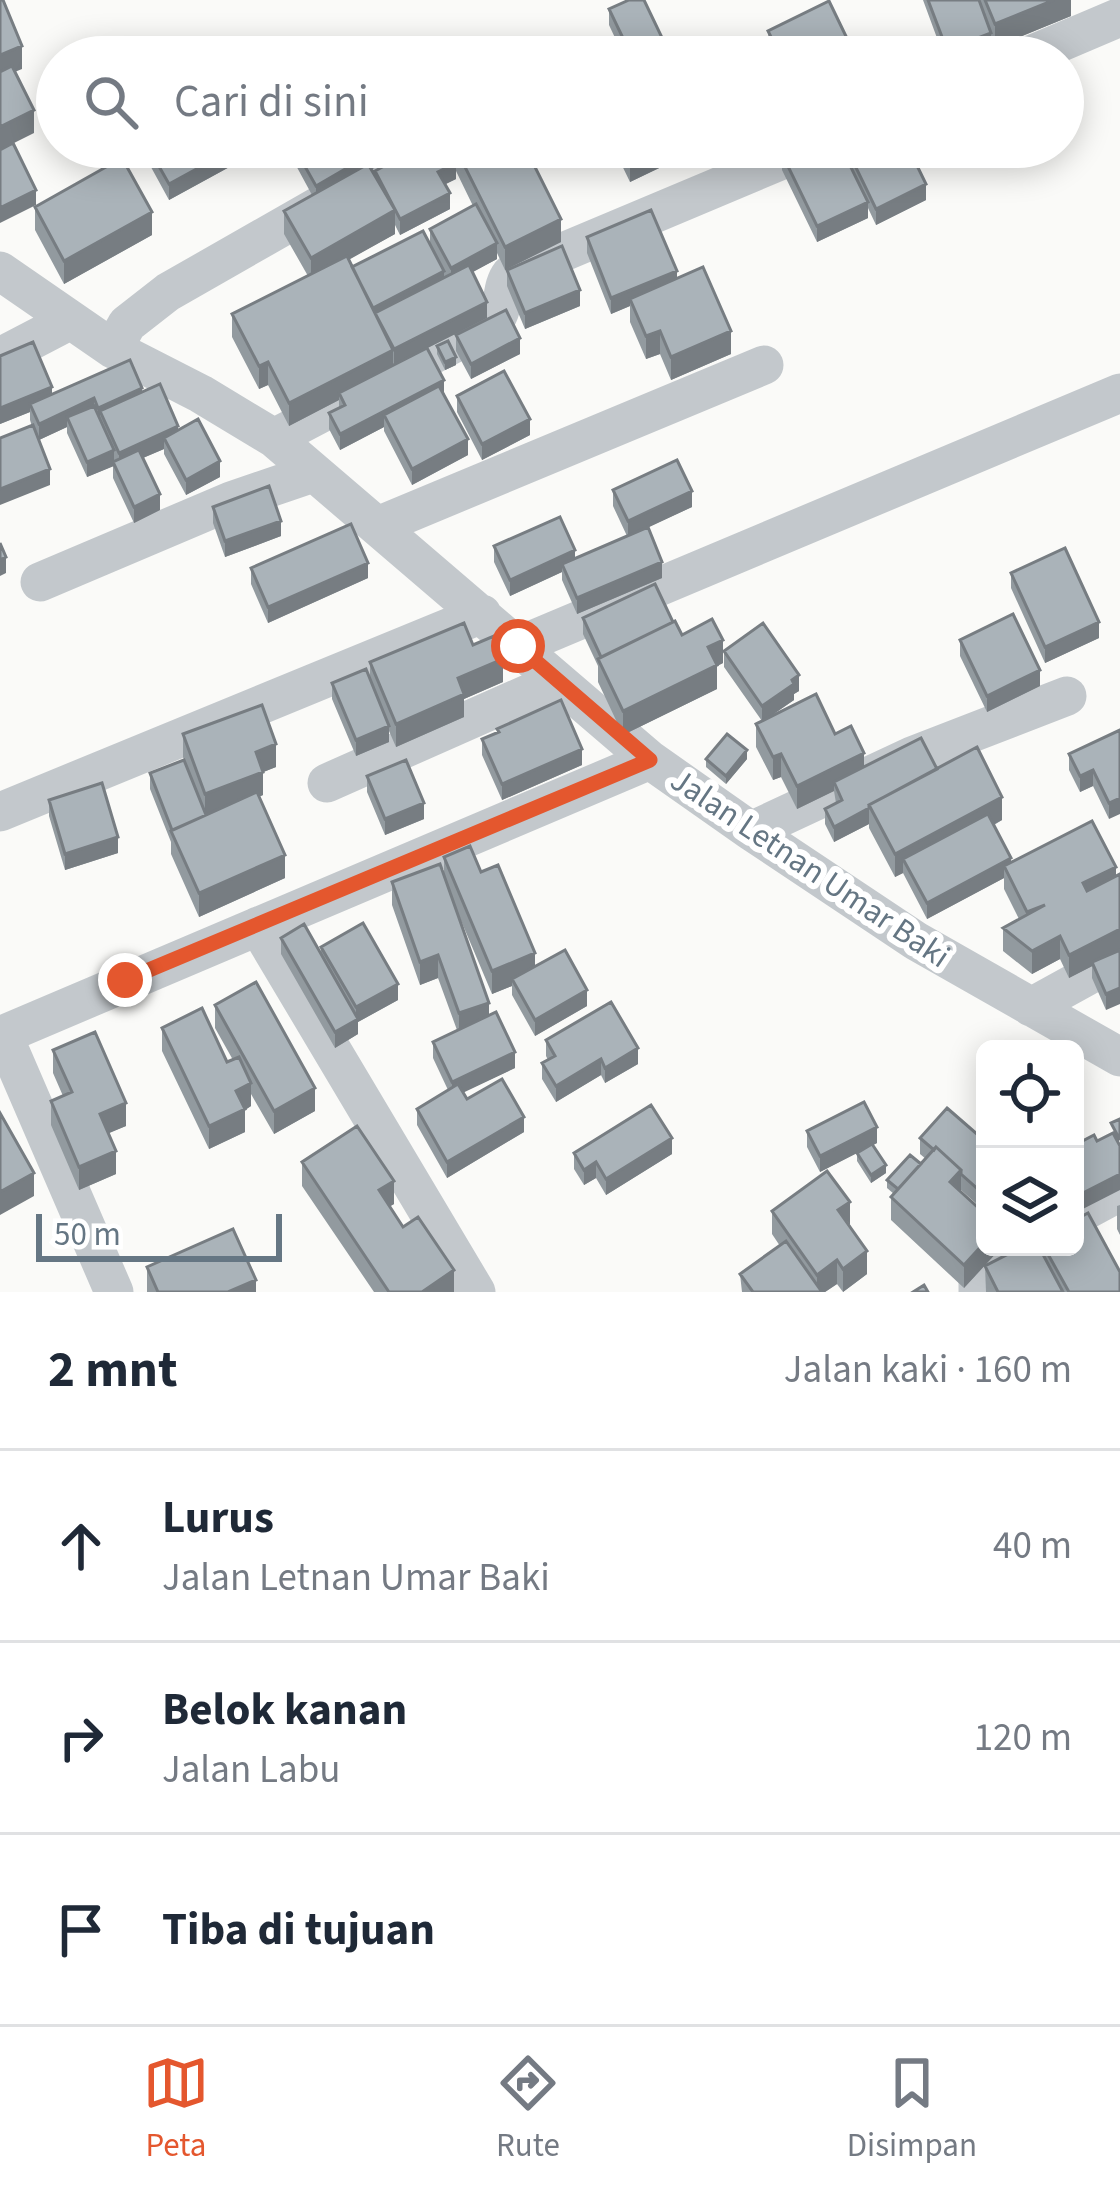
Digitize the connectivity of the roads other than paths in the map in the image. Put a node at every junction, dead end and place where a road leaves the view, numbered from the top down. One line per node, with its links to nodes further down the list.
1 (1120, 17): 2 (street)
2 (1075, 36)
3 (385, 168): 7 (street)
4 (763, 168): 11 (street)
5 (0, 271): 6 (street, Jalan Letnan Umar Baki)
6 (68, 321): 7 (street, Jalan Letnan Umar Baki); 8 (street)
7 (113, 349): 11 (street, Jalan Letnan Umar Baki)
8 (0, 357)
9 (764, 364): 13 (street)
10 (1120, 393): 16 (street)
11 (274, 438): 12 (street, Jalan Letnan Umar Baki)
12 (313, 473): 13 (street, Jalan Letnan Umar Baki); 14 (street)
13 (380, 525): 15 (street, Jalan Letnan Umar Baki)
14 (40, 582)
15 (482, 614): 16 (street, Jalan Letnan Umar Baki); 21 (street)
16 (518, 646): 17 (street, Jalan Letnan Umar Baki)
17 (557, 681): 19 (street, Jalan Letnan Umar Baki); 20 (street)
18 (1067, 696): 22 (street)
19 (650, 760): 22 (street, Jalan Letnan Umar Baki); 23 (street)
20 (327, 783)
21 (0, 812)
22 (752, 831): 25 (street, Jalan Letnan Umar Baki)
23 (258, 926): 26 (street); 32 (street)
24 (1120, 958): 25 (street)
25 (1031, 1007): 27 (street, Jalan Letnan Umar Baki)
26 (2, 1035): 31 (street)
27 (1120, 1057)
28 (1120, 1192): 29 (street)
29 (1084, 1211)
30 (1006, 1256): 33 (street)
31 (114, 1292)
32 (476, 1292)
33 (978, 1292)

